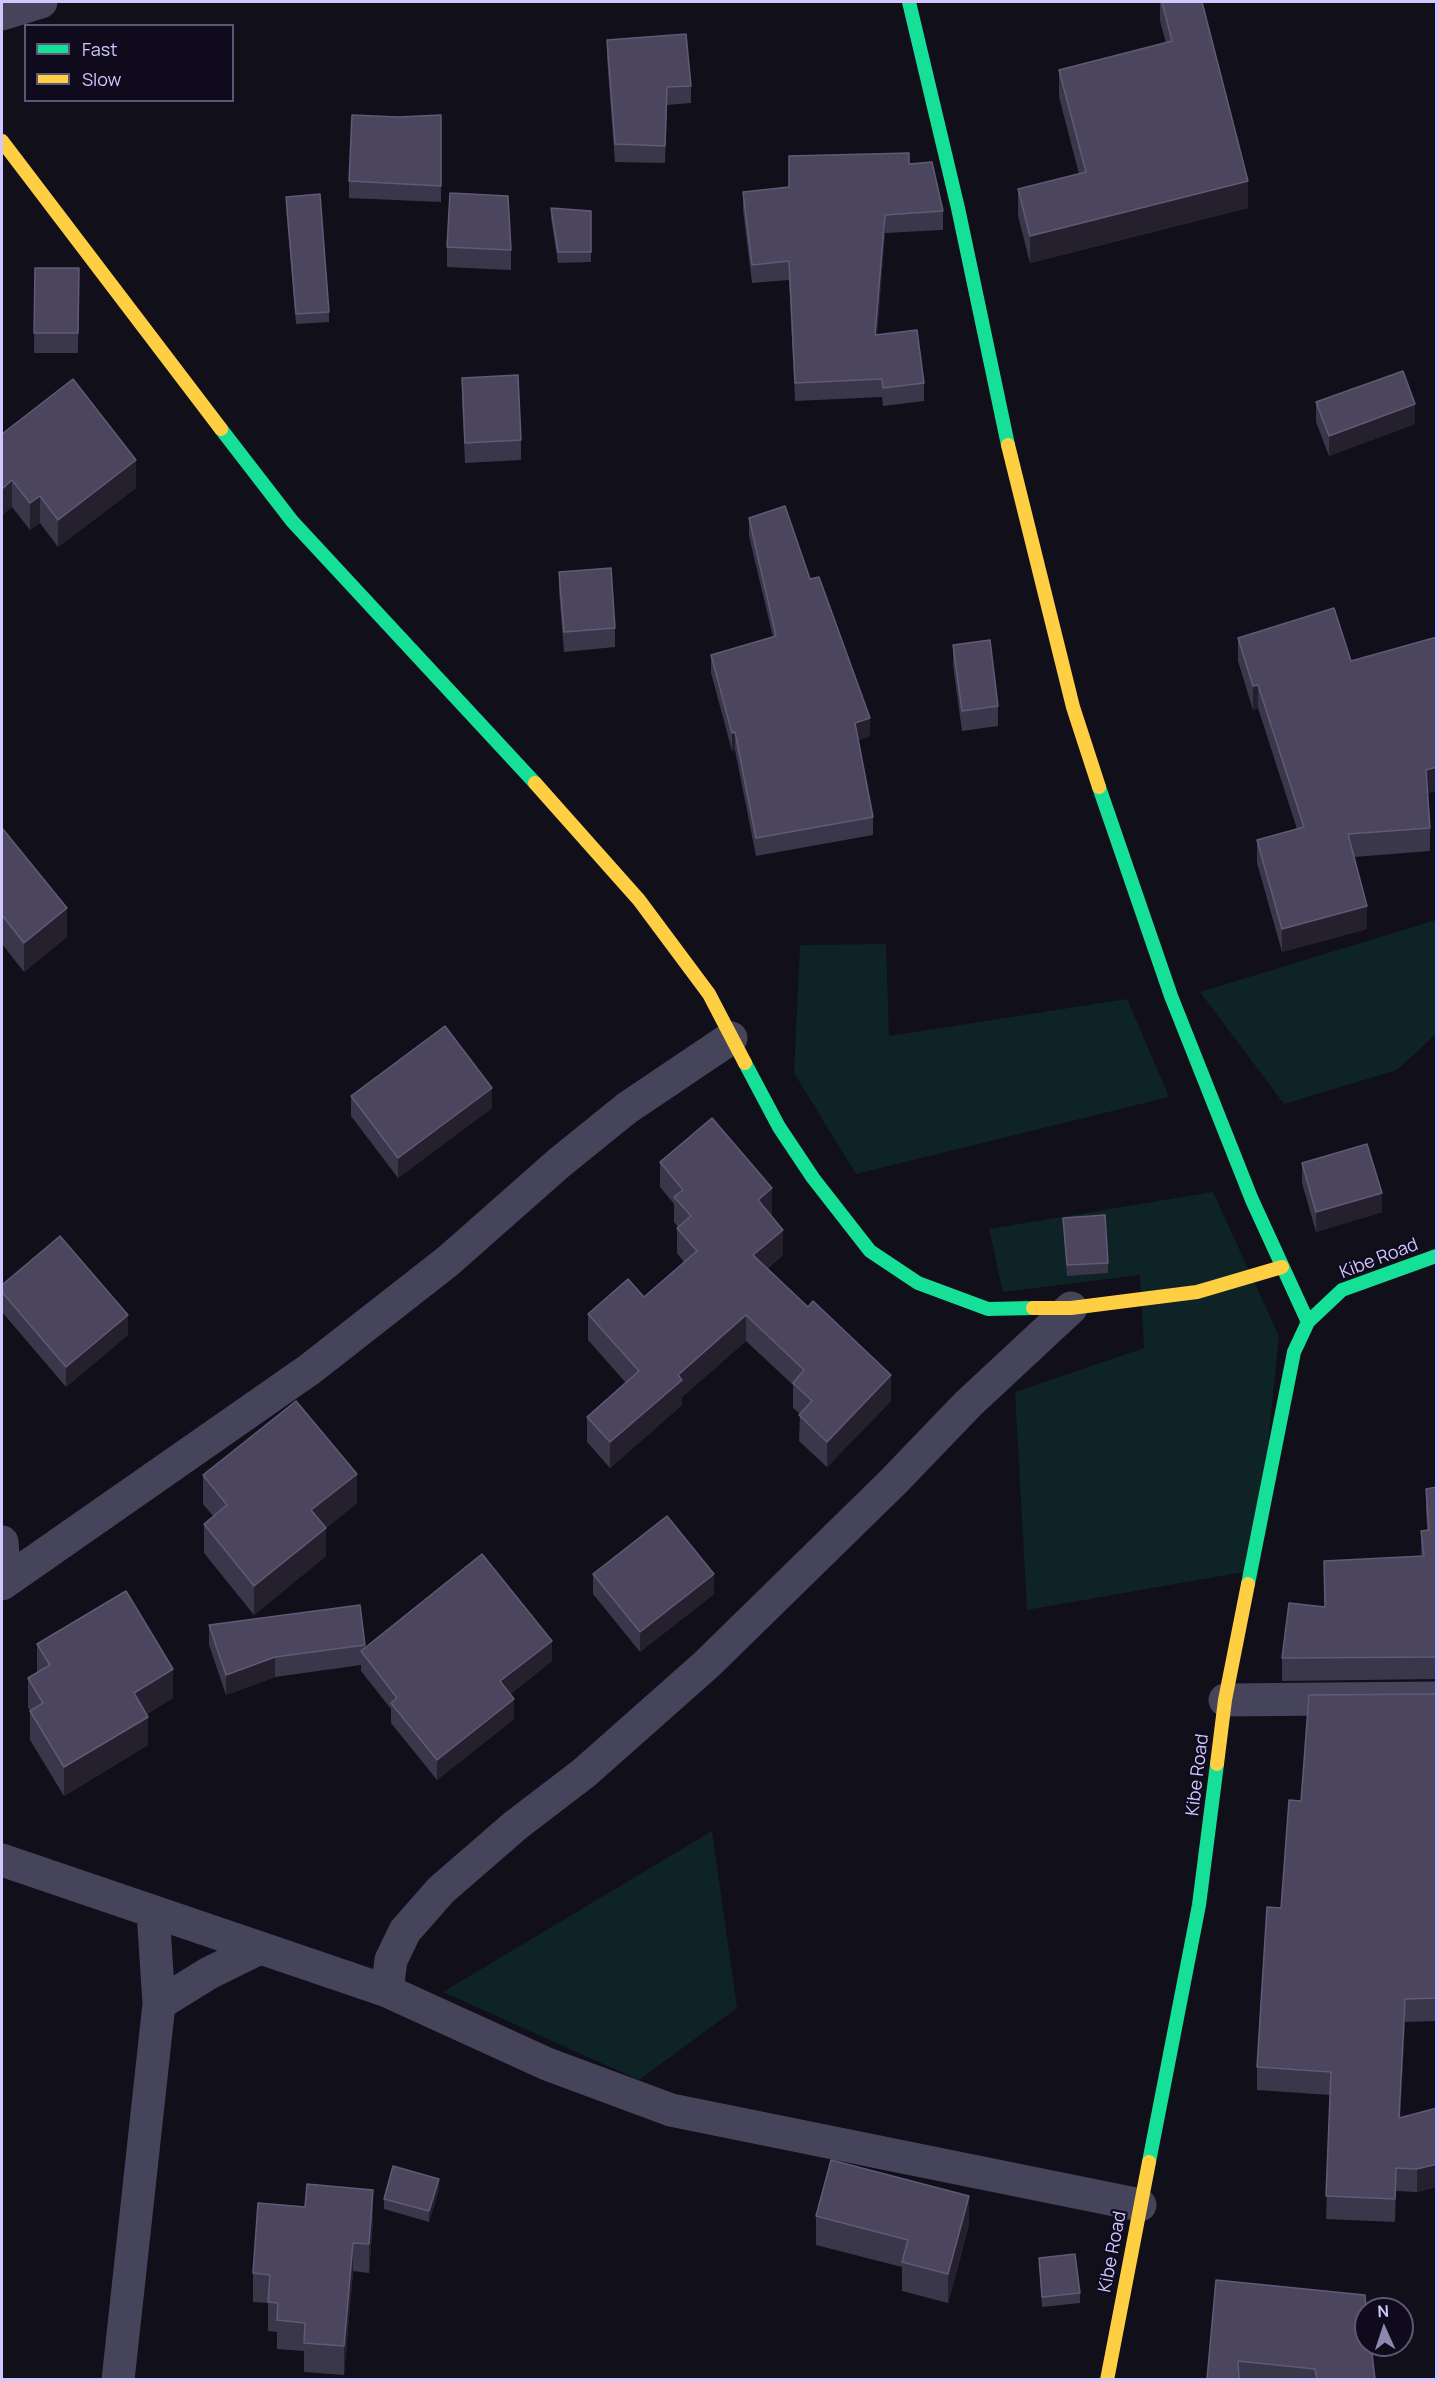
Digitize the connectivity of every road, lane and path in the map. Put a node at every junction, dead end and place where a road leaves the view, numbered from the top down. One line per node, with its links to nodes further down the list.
1 (41, 2): 3 (street)
2 (909, 2): 7 (street)
3 (2, 14)
4 (2, 141): 5 (street)
5 (731, 1038): 8 (street); 11 (street)
6 (1437, 1256): 9 (street, Kibe Road)
7 (1282, 1267): 8 (street); 9 (street)
8 (1071, 1308): 17 (street)
9 (1308, 1322): 13 (street, Kibe Road)
10 (2, 1542): 11 (street)
11 (3, 1583)
12 (1437, 1698): 13 (street)
13 (1225, 1700): 19 (street, Kibe Road)
14 (2, 1860): 15 (street)
15 (153, 1912): 16 (street); 18 (street)
16 (260, 1948): 17 (street); 18 (street)
17 (387, 1991): 19 (street)
18 (159, 2004): 20 (street)
19 (1140, 2205): 21 (street, Kibe Road)
20 (118, 2379)
21 (1107, 2379)

